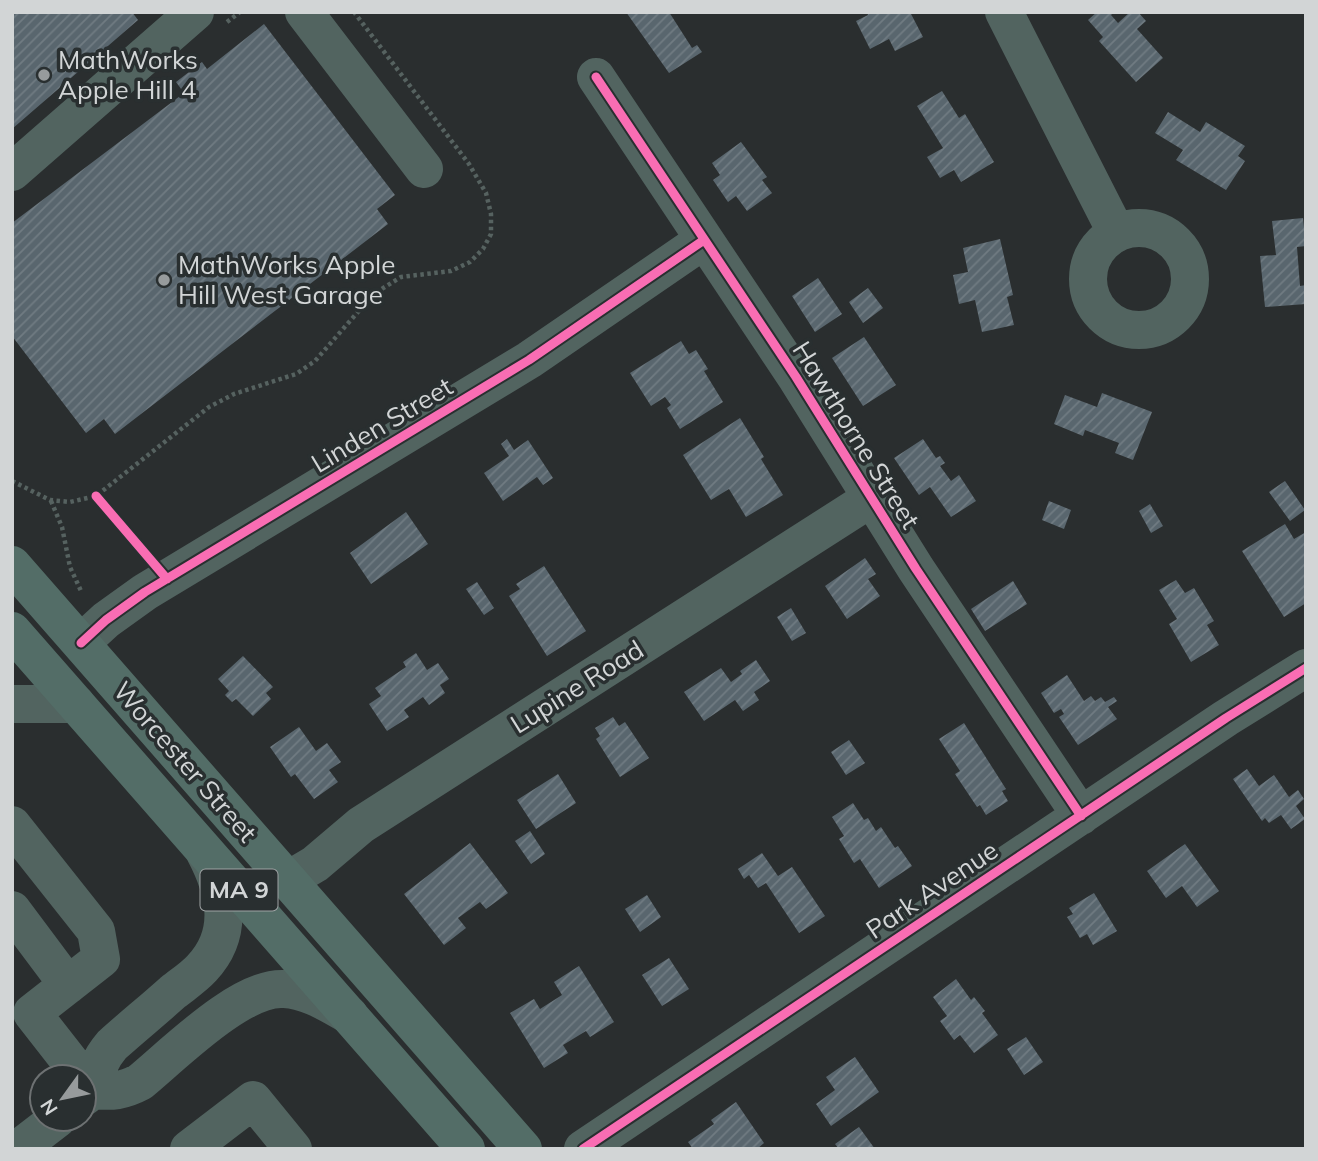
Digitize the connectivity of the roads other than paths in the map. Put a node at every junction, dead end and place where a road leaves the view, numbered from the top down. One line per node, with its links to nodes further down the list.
1 (195, 12): 6 (street)
2 (304, 12): 5 (street)
3 (1004, 12): 7 (street)
4 (596, 77): 8 (street, Hawthorne Street)
5 (424, 169)
6 (12, 172)
7 (1116, 232)
8 (704, 240): 9 (street, Hawthorne Street); 12 (street, Linden Street)
9 (870, 499): 16 (street, Hawthorne Street); 19 (street, Lupine Road)
10 (12, 565): 12 (highway, Worcester Street / MA 9)
11 (12, 631): 15 (highway, Worcester Street / MA 9)
12 (94, 632): 19 (highway, Worcester Street / MA 9)
13 (1300, 683): 16 (street, Park Avenue)
14 (12, 704): 15 (street)
15 (76, 704): 18 (highway, Worcester Street / MA 9)
16 (1081, 816): 28 (street, Park Avenue)
17 (12, 825): 21 (street)
18 (202, 848): 22 (highway, Worcester Street / MA 9); 25 (street)
19 (288, 880): 33 (highway, Worcester Street / MA 9)
20 (12, 910): 21 (street)
21 (68, 985): 23 (street)
22 (349, 1015): 26 (street); 32 (highway, Worcester Street / MA 9)
23 (22, 1021): 24 (street)
24 (63, 1063)
25 (98, 1066)
26 (98, 1089)
27 (39, 1133): 29 (street)
28 (604, 1143)
29 (18, 1149)
30 (189, 1149): 31 (street)
31 (293, 1149)
32 (466, 1149)
33 (523, 1149)

